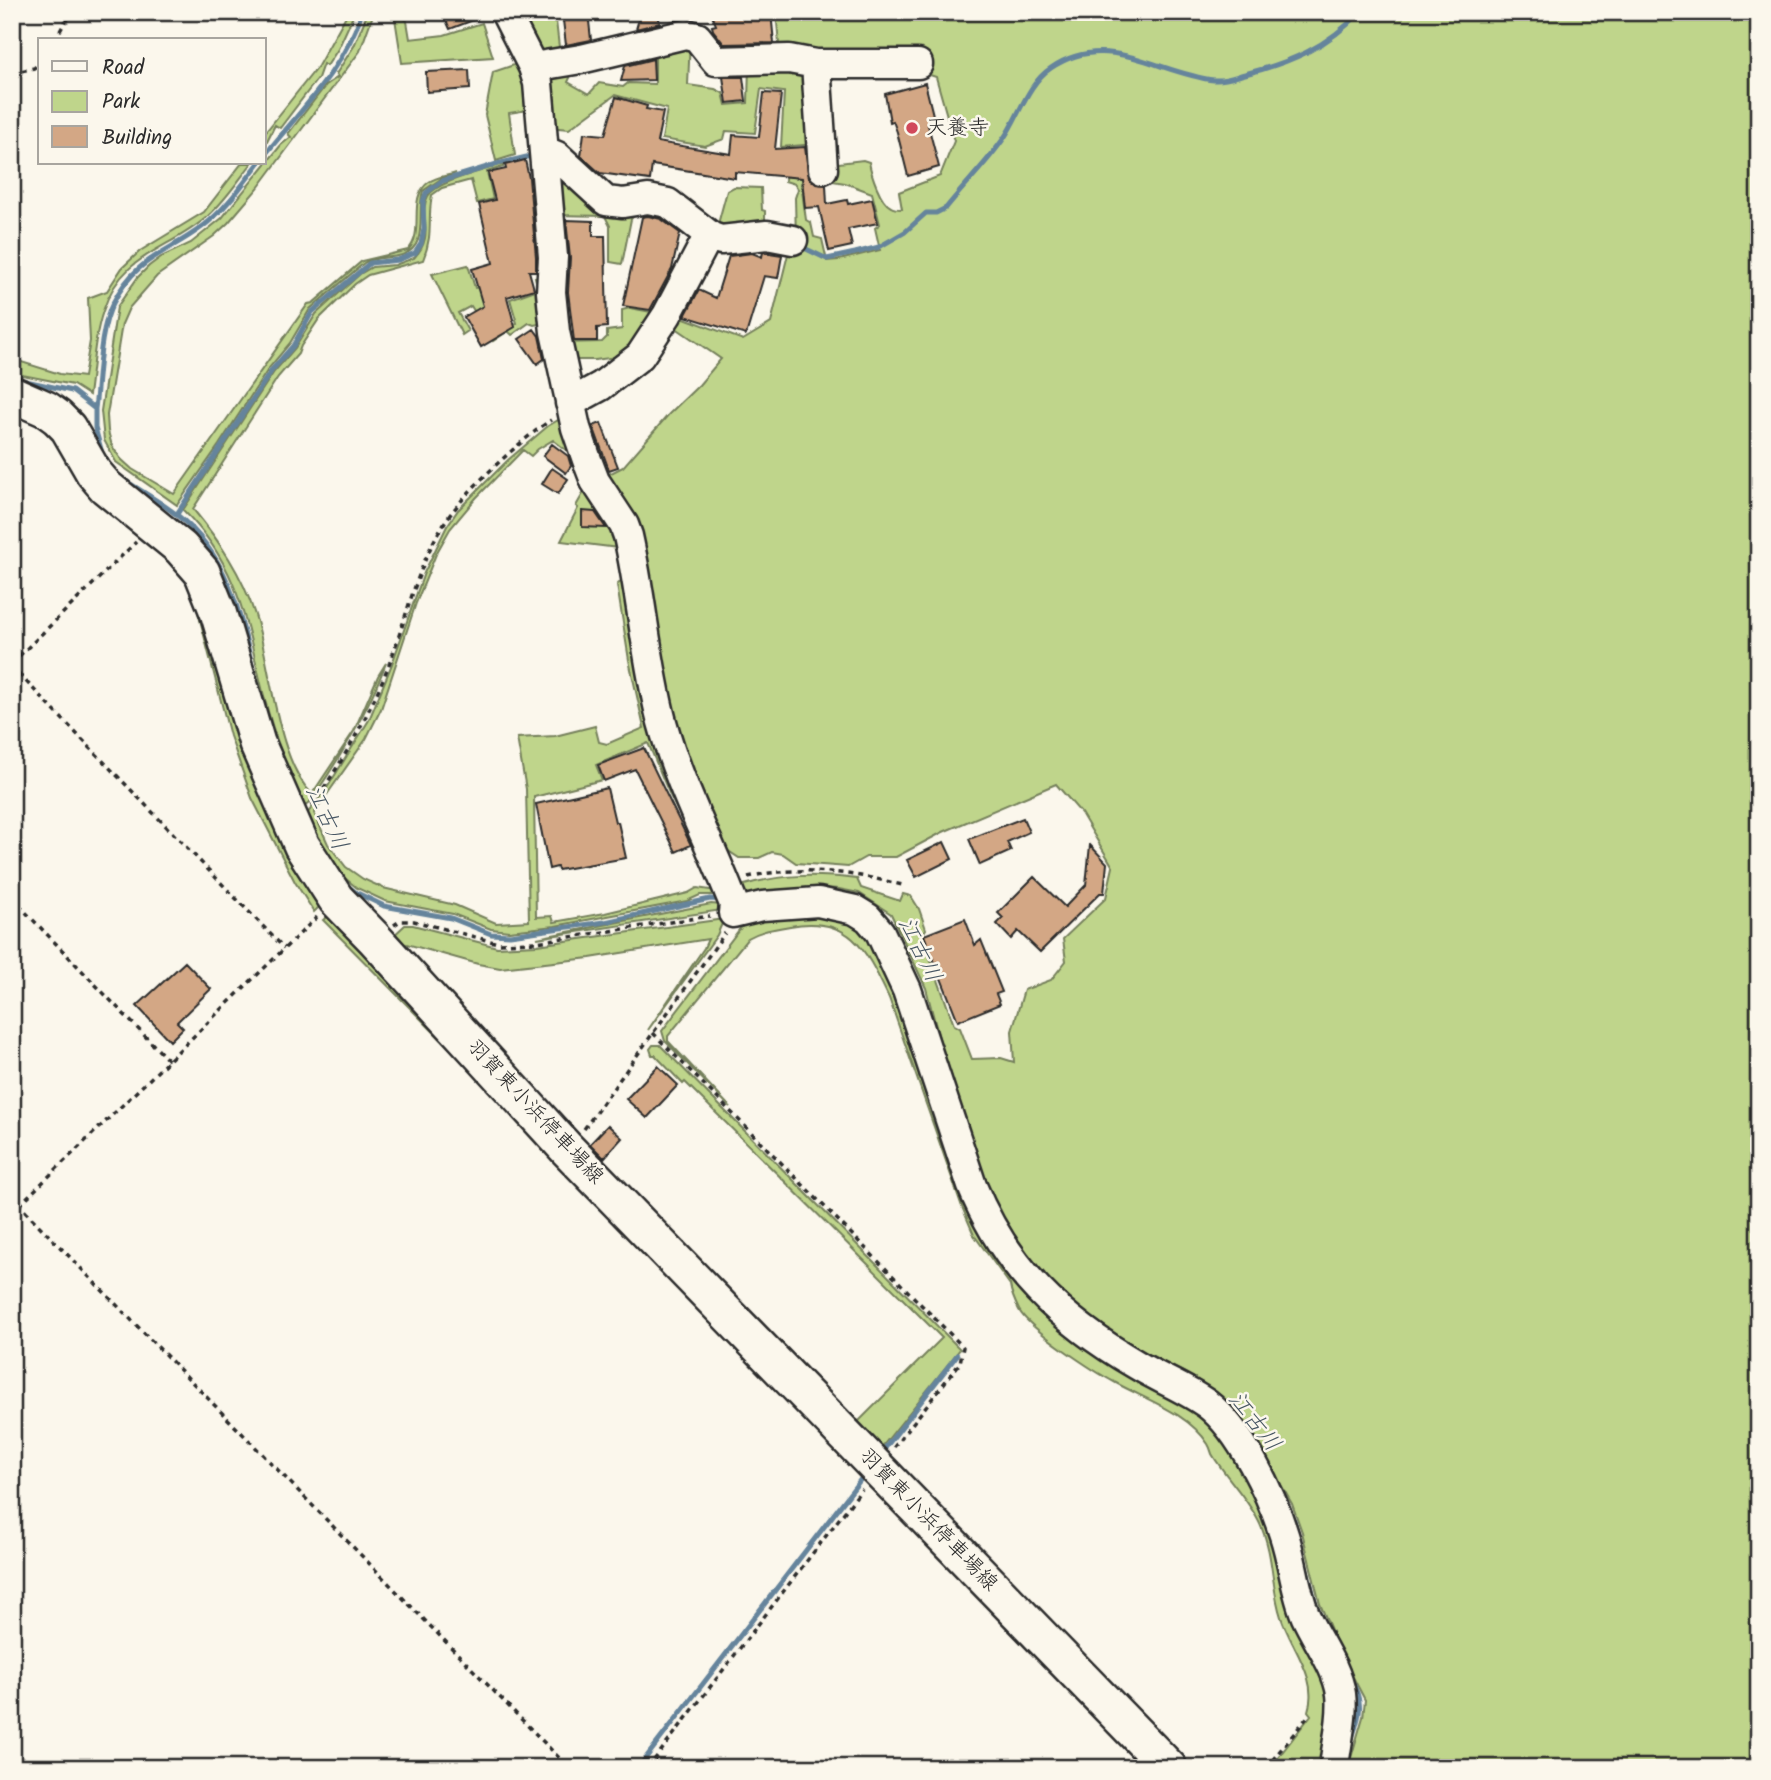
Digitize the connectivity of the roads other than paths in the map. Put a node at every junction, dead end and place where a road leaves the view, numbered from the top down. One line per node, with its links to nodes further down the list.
1 (505, 12): 4 (street)
2 (816, 64): 3 (street); 4 (street); 6 (street)
3 (918, 64)
4 (533, 66): 5 (street)
5 (545, 151): 7 (street); 10 (street)
6 (823, 169)
7 (709, 235): 8 (street); 10 (street)
8 (793, 240)
9 (12, 394): 11 (main road, 羽賀東小浜停車場線)
10 (570, 403): 12 (street)
11 (1169, 1768)
12 (1334, 1768)

